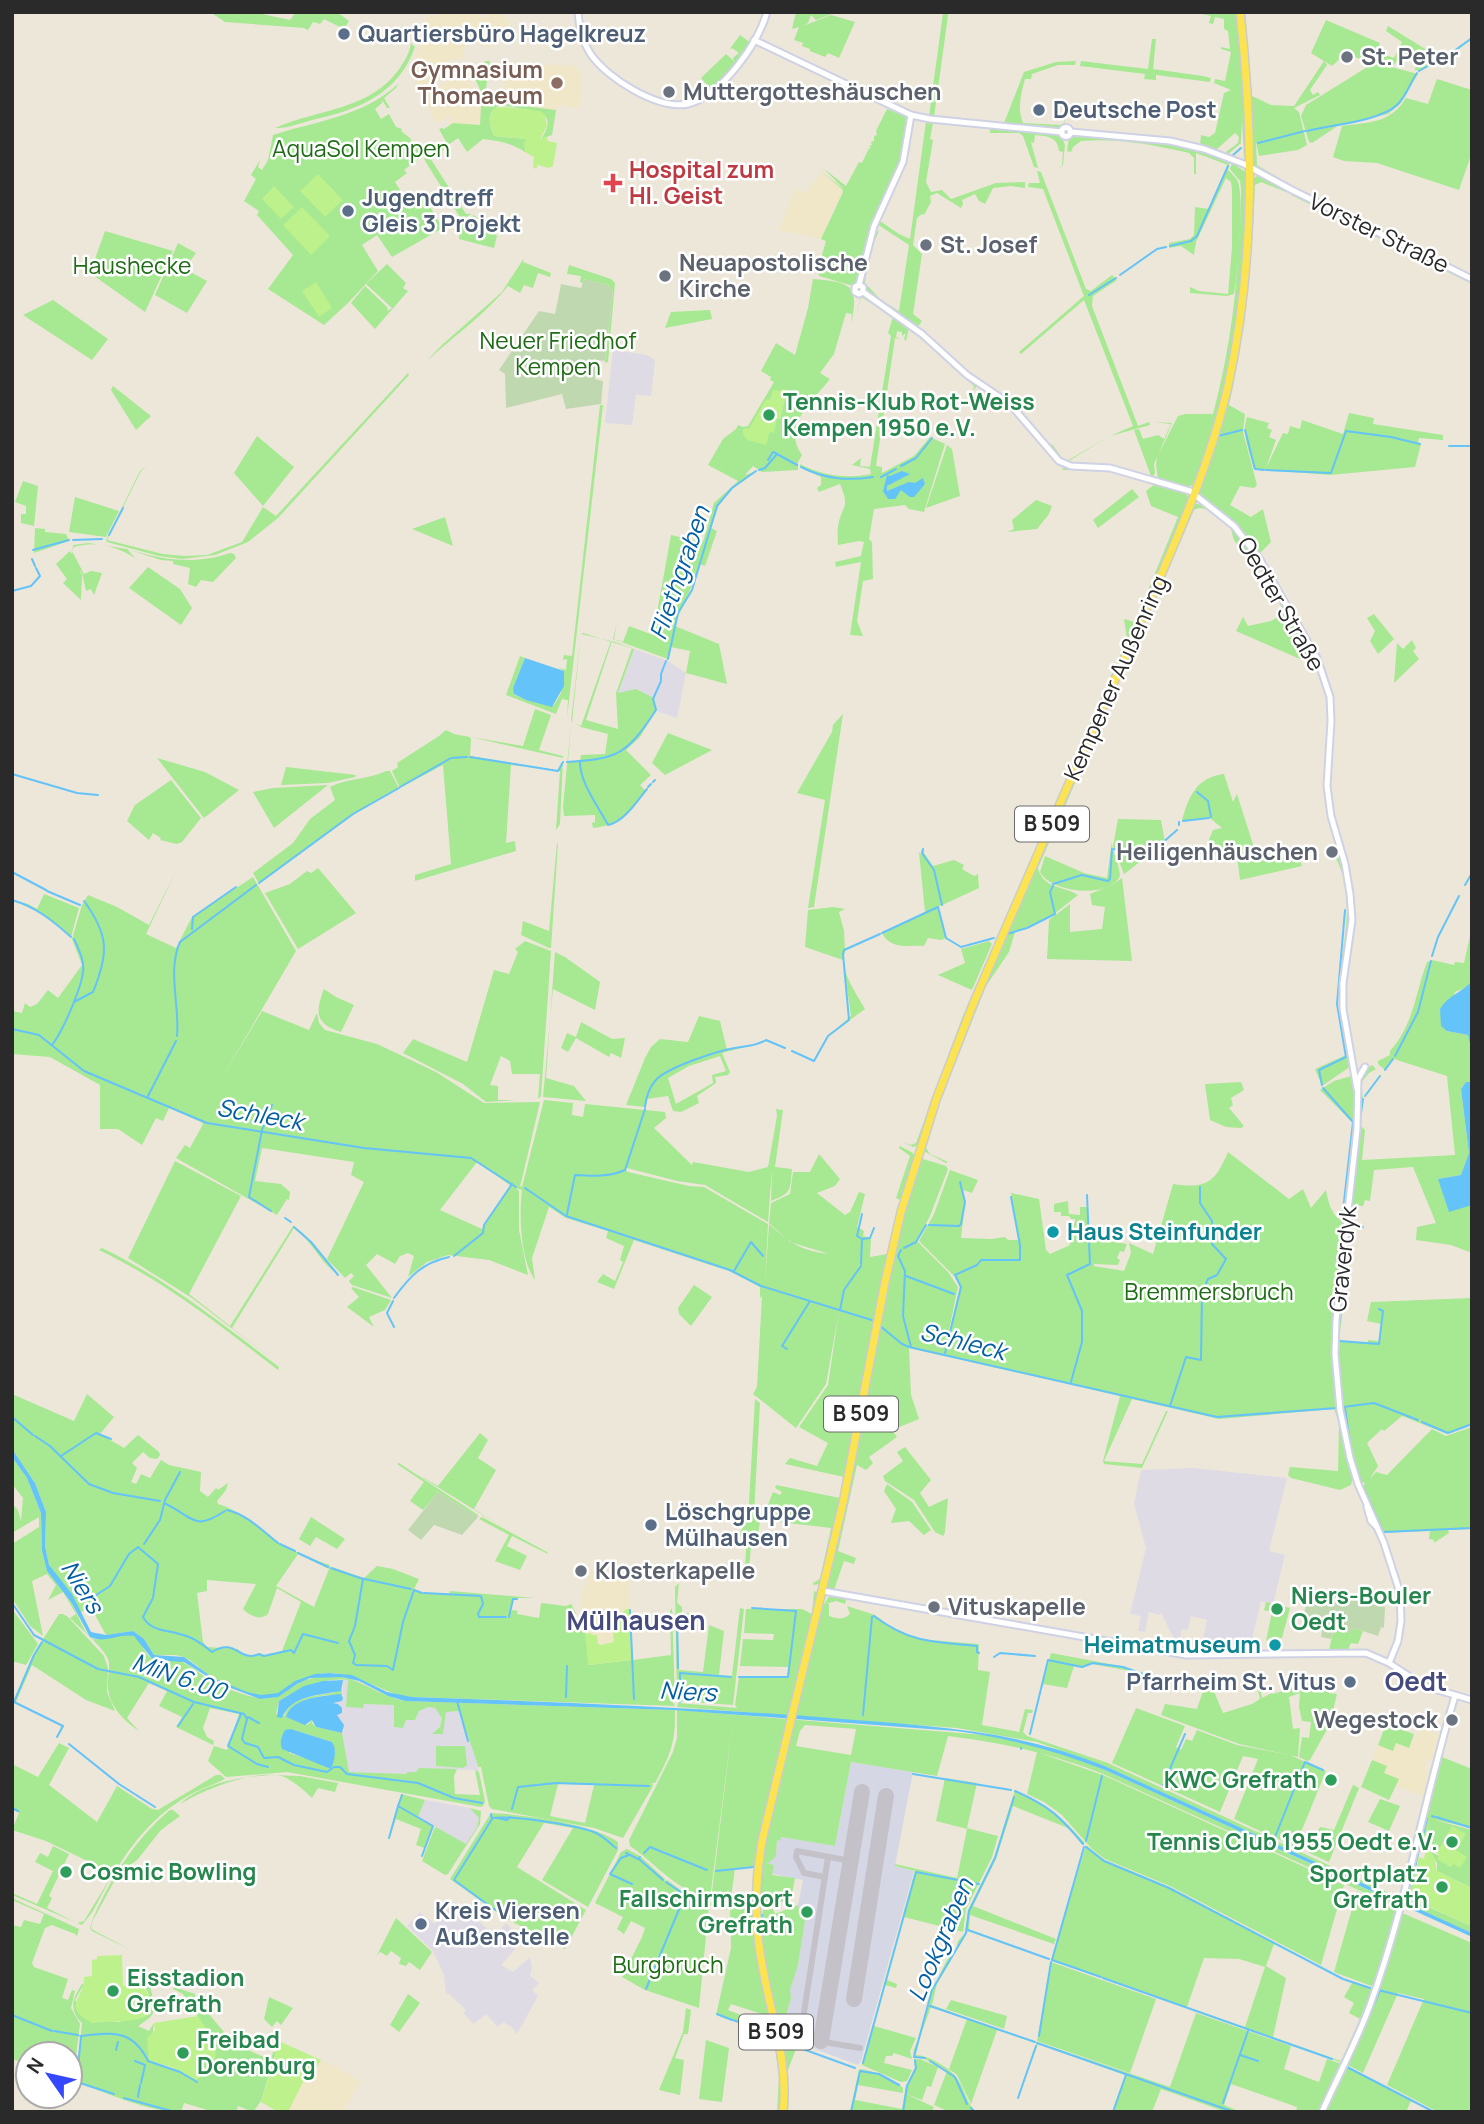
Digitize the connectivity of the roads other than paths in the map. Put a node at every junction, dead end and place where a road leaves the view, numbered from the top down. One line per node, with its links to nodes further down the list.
1 (578, 12): 4 (main road)
2 (767, 12): 4 (main road)
3 (1240, 12): 6 (main road, Kempener Außenring / B 509)
4 (754, 40): 5 (main road, Vorster Straße)
5 (911, 115): 7 (main road, Vorster Straße); 14 (main road, Oedter Straße)
6 (1249, 153): 8 (main road); 9 (main road, Kempener Außenring / B 509)
7 (1222, 156): 8 (main road, Vorster Straße); 9 (main road, Vorster Straße)
8 (1240, 163): 9 (main road, Vorster Straße)
9 (1249, 169): 10 (main road, Vorster Straße); 11 (main road, Kempener Außenring / B 509); 12 (main road, Vorster Straße)
10 (1258, 175): 11 (main road); 12 (main road, Vorster Straße)
11 (1249, 185): 14 (main road, Kempener Außenring / B 509)
12 (1286, 188): 13 (main road, Vorster Straße)
13 (1472, 279)
14 (1191, 493): 15 (main road, Oedter Straße); 16 (main road, Kempener Außenring / B 509); 17 (main road, Oedter Straße)
15 (1201, 502): 16 (main road); 17 (main road, Oedter Straße)
16 (1187, 512): 20 (main road, Kempener Außenring / B 509)
17 (1223, 516): 19 (main road, Oedter Straße)
18 (1365, 1067): 19 (main road)
19 (1357, 1089): 23 (main road, Graverdyk)
20 (823, 1591): 21 (main road); 22 (main road, B 509)
21 (832, 1592): 22 (main road); 23 (main road)
22 (820, 1602): 26 (main road, B 509)
23 (1389, 1663): 24 (main road)
24 (1455, 1696): 25 (main road); 27 (main road)
25 (1472, 1700)
26 (783, 2112)
27 (1322, 2112)

